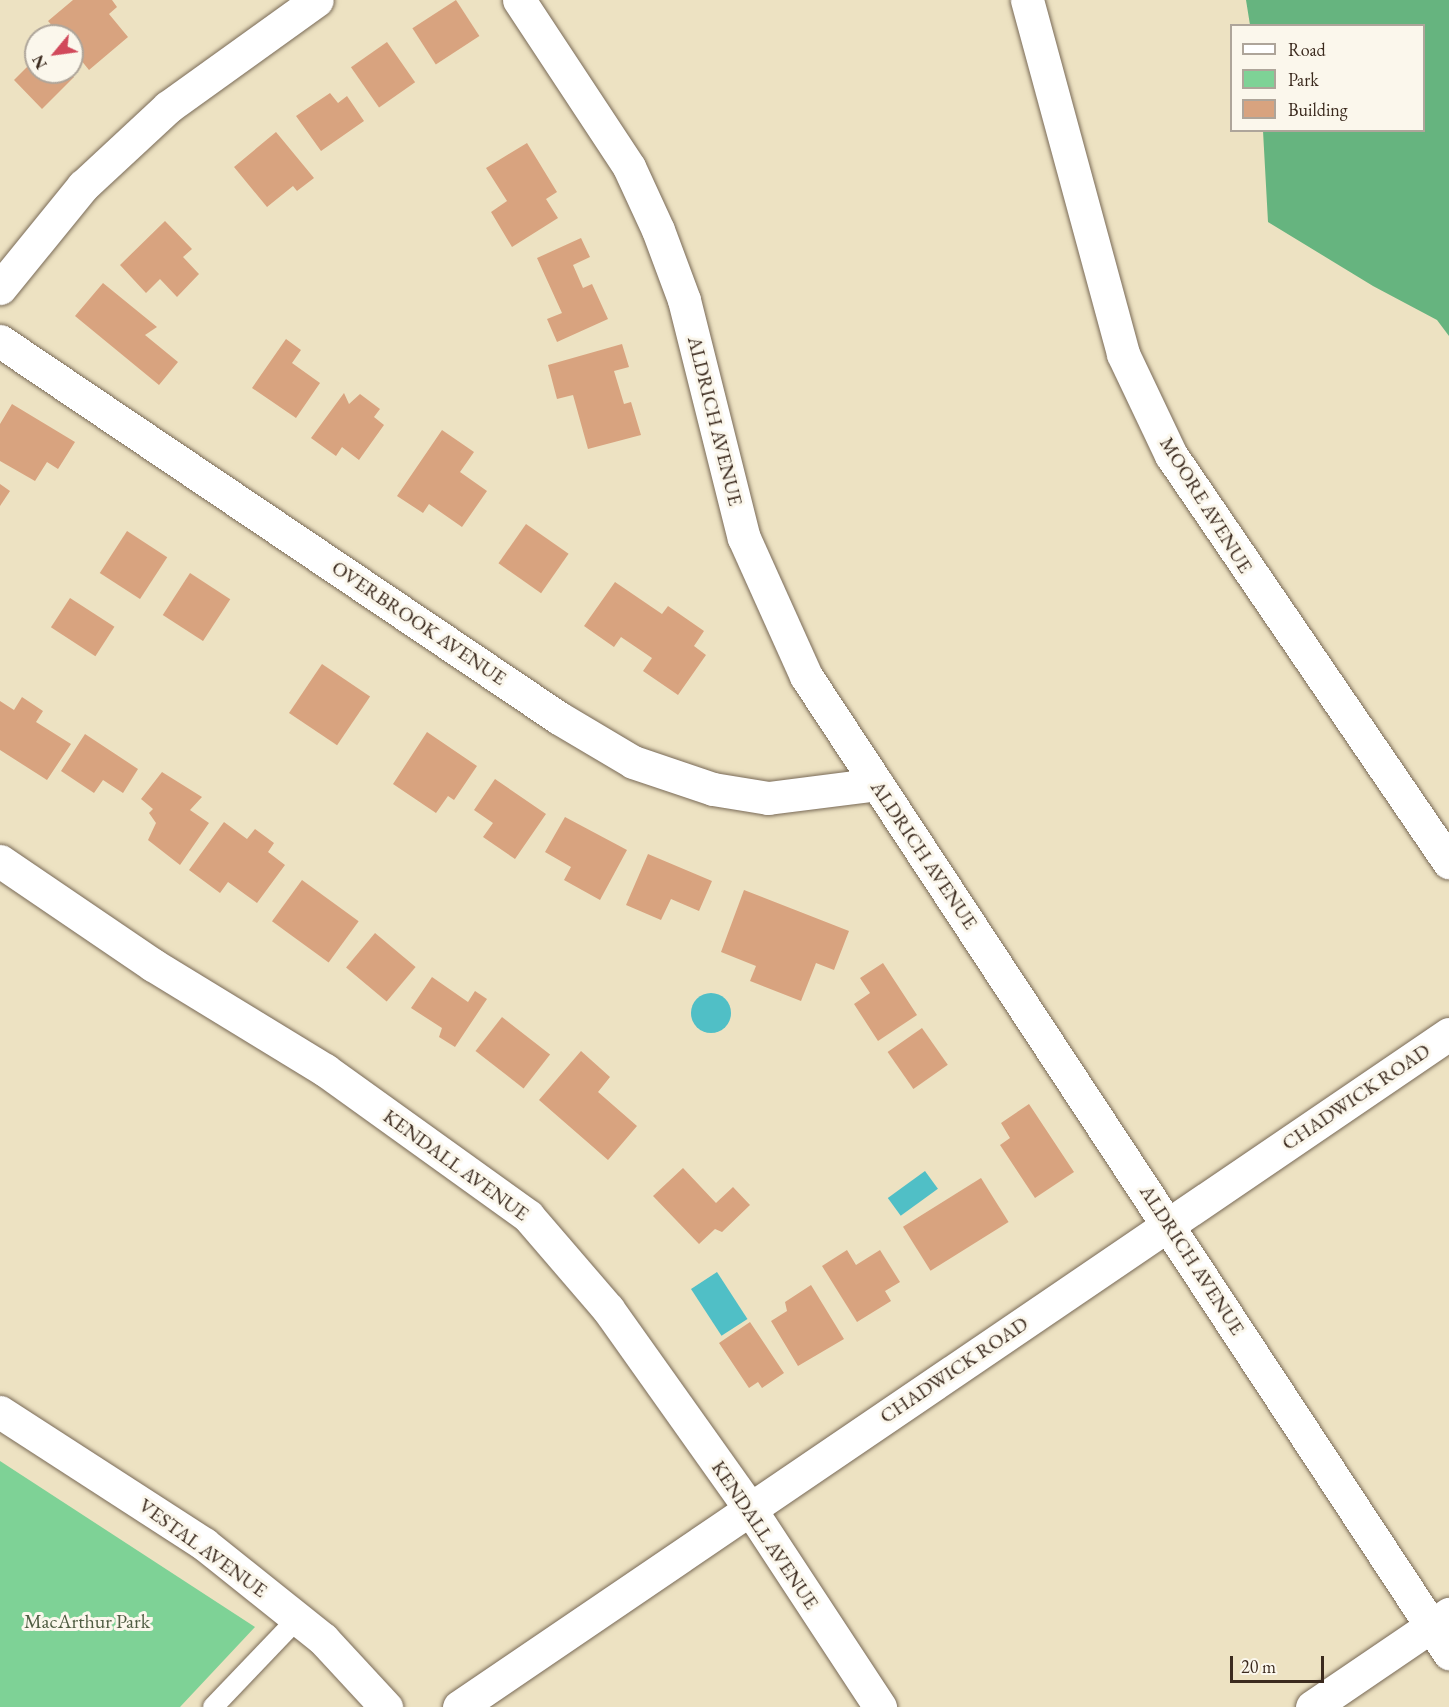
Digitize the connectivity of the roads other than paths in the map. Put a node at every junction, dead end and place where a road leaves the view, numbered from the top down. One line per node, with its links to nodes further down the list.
1 (317, 0): 4 (street)
2 (519, 0): 6 (street, ALDRICH AVENUE)
3 (1027, 0): 8 (street, MOORE AVENUE)
4 (0, 288)
5 (0, 341): 6 (street, OVERBROOK AVENUE)
6 (877, 784): 10 (street, ALDRICH AVENUE)
7 (0, 861): 12 (street, KENDALL AVENUE)
8 (1449, 862)
9 (1449, 1034): 10 (street, CHADWICK ROAD)
10 (1169, 1224): 12 (street, CHADWICK ROAD); 14 (street, ALDRICH AVENUE)
11 (0, 1412): 13 (street, VESTAL AVENUE)
12 (750, 1509): 18 (street, CHADWICK ROAD); 19 (street, KENDALL AVENUE)
13 (298, 1618): 16 (lane); 17 (street, VESTAL AVENUE)
14 (1440, 1620): 15 (street, ALDRICH AVENUE); 20 (street)
15 (1449, 1653)
16 (213, 1707)
17 (386, 1707)
18 (459, 1707)
19 (880, 1707)
20 (1312, 1707)

